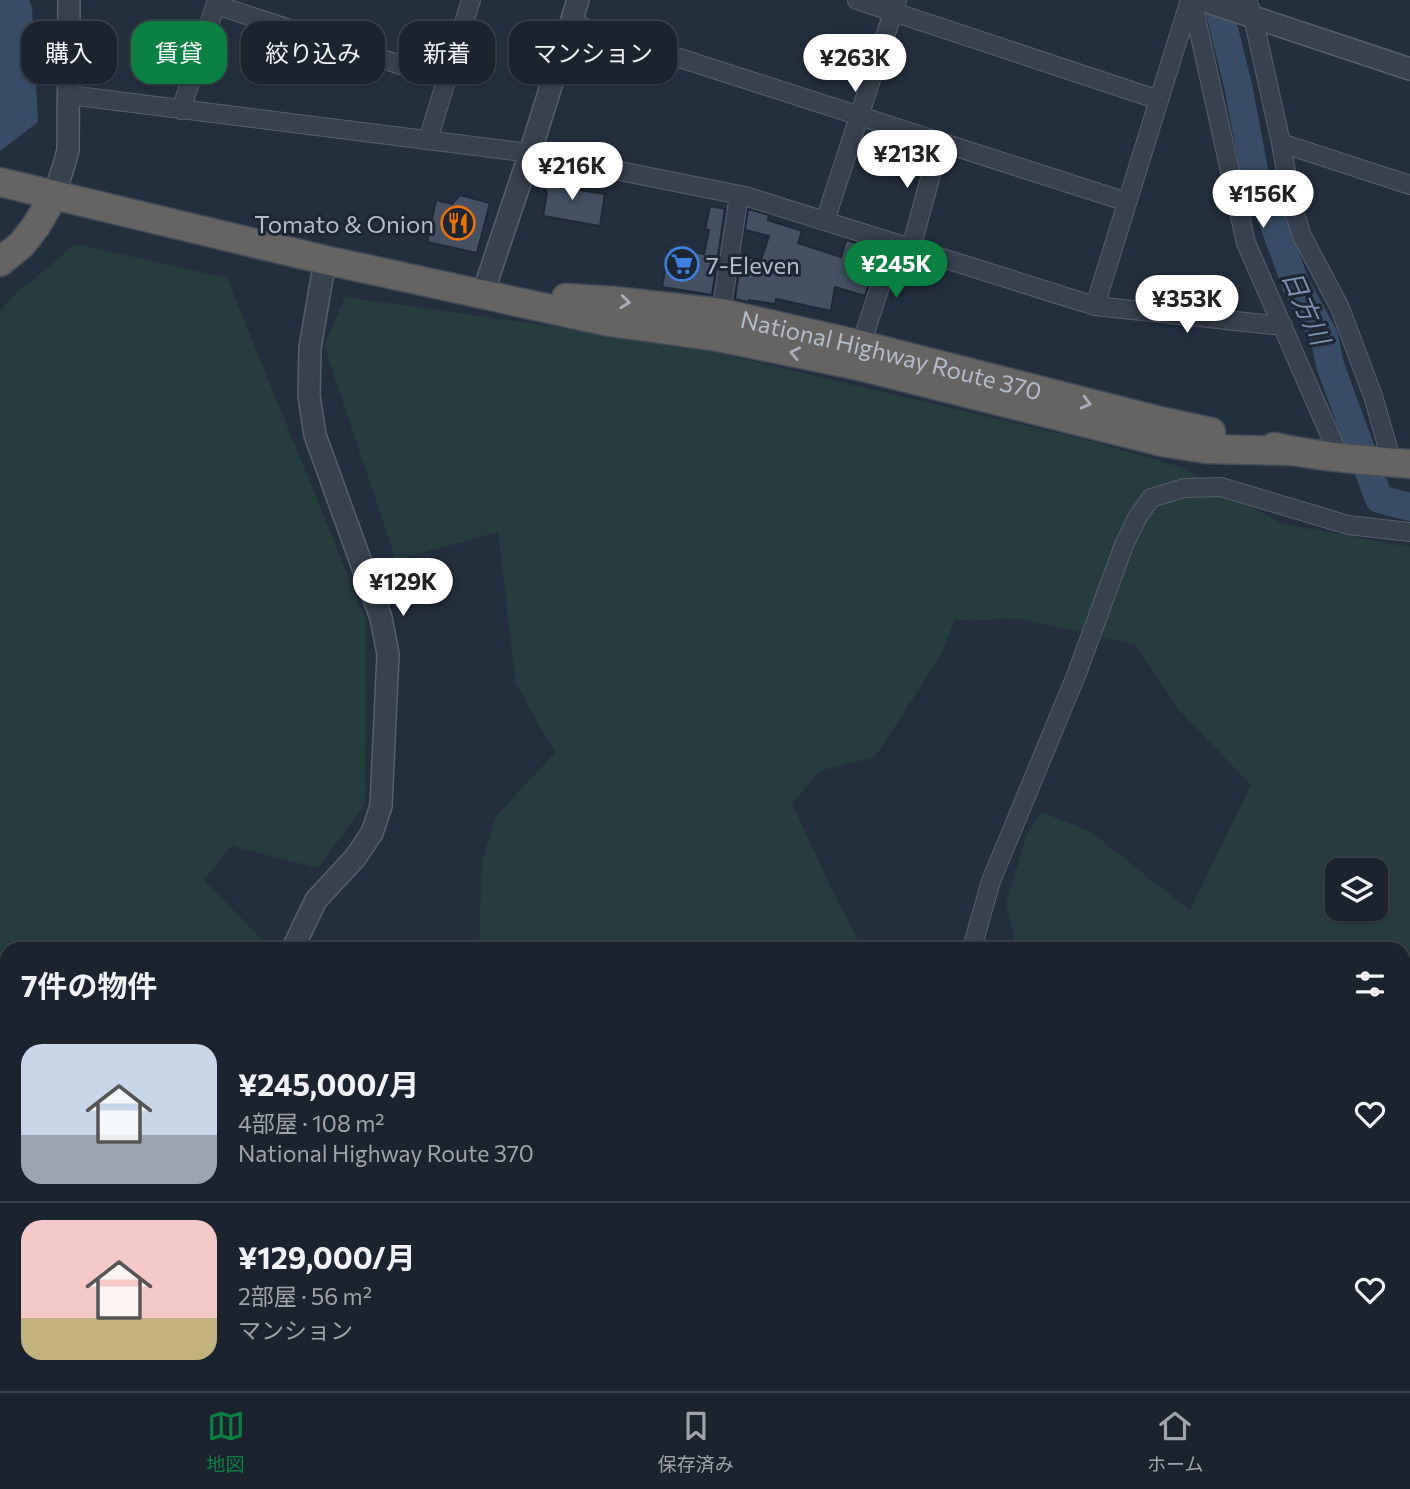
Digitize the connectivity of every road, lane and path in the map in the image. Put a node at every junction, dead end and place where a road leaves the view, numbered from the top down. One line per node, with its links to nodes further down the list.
1 (69, 0): 16 (street)
2 (471, 0): 9 (street)
3 (578, 0): 10 (street)
4 (857, 0): 7 (street)
5 (1197, 0): 8 (street); 17 (street); 36 (street)
6 (216, 2): 12 (street); 18 (street)
7 (895, 6): 17 (street); 19 (street)
8 (1248, 10): 13 (street); 22 (street)
9 (465, 21)
10 (572, 21)
11 (677, 57): 19 (street)
12 (399, 64)
13 (1410, 69)
14 (446, 84): 20 (street)
15 (552, 84): 23 (street)
16 (69, 95): 18 (street); 26 (street)
17 (1159, 100): 28 (street)
18 (181, 110): 20 (street)
19 (859, 116): 21 (street); 29 (street)
20 (428, 140): 23 (street)
21 (940, 142): 28 (street); 30 (street)
22 (1281, 143): 25 (street); 40 (street)
23 (530, 153): 27 (street); 33 (street)
24 (0, 182): 26 (highway, National Highway Route 370)
25 (1410, 185)
26 (54, 195): 31 (highway, National Highway Route 370); 32 (highway)
27 (739, 195): 29 (street); 35 (street)
28 (1127, 202): 34 (street)
29 (825, 221): 30 (street)
30 (902, 246): 34 (street); 37 (street)
31 (324, 260): 33 (highway, National Highway Route 370); 42 (street)
32 (0, 262)
33 (483, 293): 35 (highway, National Highway Route 370, one-way to 35); 38 (highway, National Highway Route 370, one-way to 33)
34 (1095, 306): 36 (street)
35 (721, 313): 37 (highway, National Highway Route 370)
36 (1283, 326): 39 (street)
37 (861, 345): 38 (highway, National Highway Route 370, one-way to 38)
38 (1293, 451): 39 (highway, National Highway Route 370)
39 (1345, 458): 40 (highway, National Highway Route 370)
40 (1396, 463)
41 (1410, 532): 43 (street)
42 (296, 942)
43 (974, 942)

